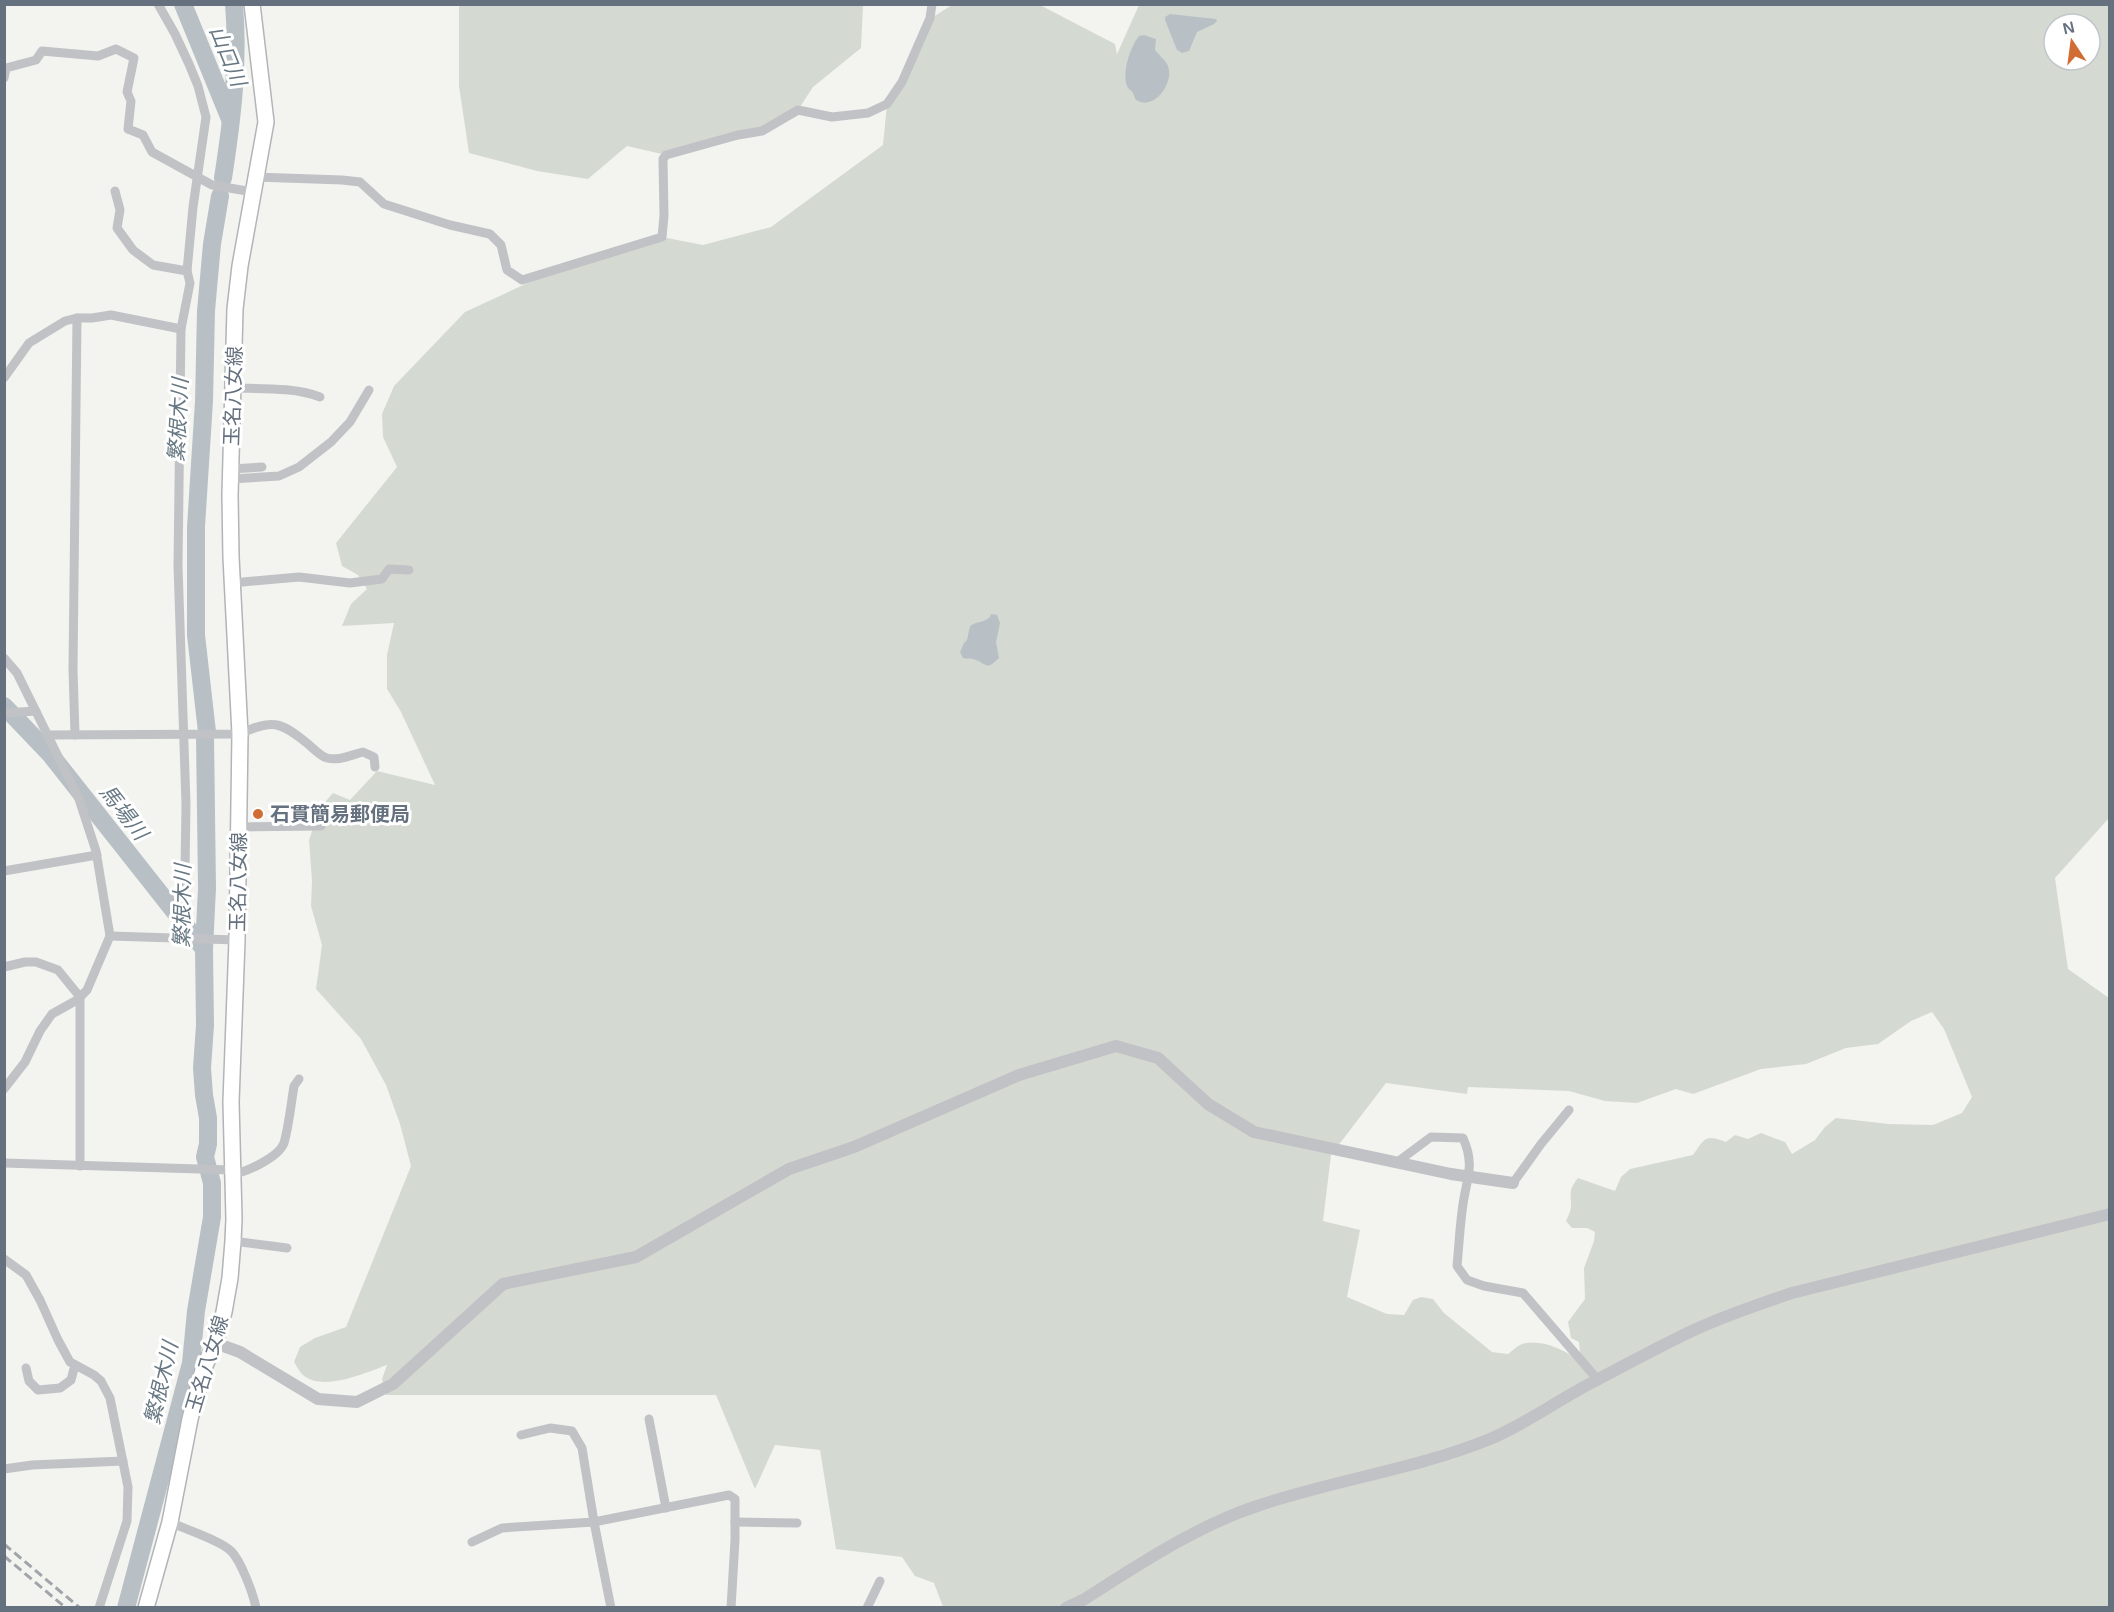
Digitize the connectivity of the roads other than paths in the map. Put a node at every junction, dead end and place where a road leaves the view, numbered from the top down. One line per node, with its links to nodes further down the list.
1 (158, 4): 5 (street)
2 (252, 4): 6 (main road, 玉名八女線)
3 (932, 4): 6 (street)
4 (4, 78): 5 (street)
5 (197, 177): 6 (street); 8 (street)
6 (254, 184): 12 (main road, 玉名八女線)
7 (115, 191): 8 (street)
8 (187, 271): 10 (street)
9 (77, 318): 10 (street); 11 (street); 24 (street)
10 (181, 329): 25 (street)
11 (4, 378)
12 (233, 388): 14 (street); 16 (main road, 玉名八女線)
13 (369, 390): 16 (street)
14 (320, 397)
15 (262, 467): 16 (street)
16 (231, 474): 18 (main road, 玉名八女線)
17 (409, 570): 18 (street)
18 (232, 583): 22 (main road, 玉名八女線)
19 (4, 658): 20 (street)
20 (36, 711): 21 (street); 23 (street)
21 (4, 713)
22 (240, 734): 25 (street); 26 (street); 27 (main road, 玉名八女線)
23 (48, 735): 24 (street); 29 (street)
24 (75, 735): 25 (street)
25 (183, 735): 32 (street)
26 (375, 767)
27 (239, 826): 28 (street); 33 (main road, 玉名八女線)
28 (321, 826)
29 (97, 855): 30 (street); 31 (street)
30 (4, 870)
31 (110, 936): 32 (street); 35 (street)
32 (184, 938): 33 (street)
33 (235, 940): 42 (main road, 玉名八女線)
34 (4, 968): 35 (street)
35 (80, 997): 37 (street); 41 (street)
36 (299, 1079): 42 (street)
37 (4, 1089)
38 (1569, 1110): 44 (street)
39 (4, 1163): 41 (street)
40 (1396, 1163): 43 (street); 43 (street); 49 (street)
41 (80, 1166): 42 (street)
42 (229, 1172): 46 (main road, 玉名八女線)
43 (1469, 1177): 44 (street); 52 (street)
44 (1513, 1182)
45 (2109, 1214): 52 (street)
46 (233, 1241): 47 (street); 49 (main road, 玉名八女線)
47 (287, 1248)
48 (4, 1259): 50 (street)
49 (215, 1343): 58 (main road, 玉名八女線)
50 (75, 1365): 51 (street); 55 (street)
51 (26, 1368)
52 (1598, 1380): 70 (street)
53 (649, 1419): 57 (street)
54 (521, 1435): 59 (street)
55 (123, 1461): 56 (street); 64 (street)
56 (4, 1469)
57 (666, 1508): 59 (street); 60 (street)
58 (170, 1522): 65 (main road, 玉名八女線); 66 (street)
59 (594, 1522): 62 (street); 67 (street)
60 (735, 1522): 61 (street); 68 (street)
61 (797, 1522)
62 (472, 1542)
63 (880, 1581): 69 (street)
64 (99, 1608)
65 (146, 1608)
66 (256, 1608)
67 (610, 1608)
68 (731, 1608)
69 (867, 1608)
70 (1066, 1608)

